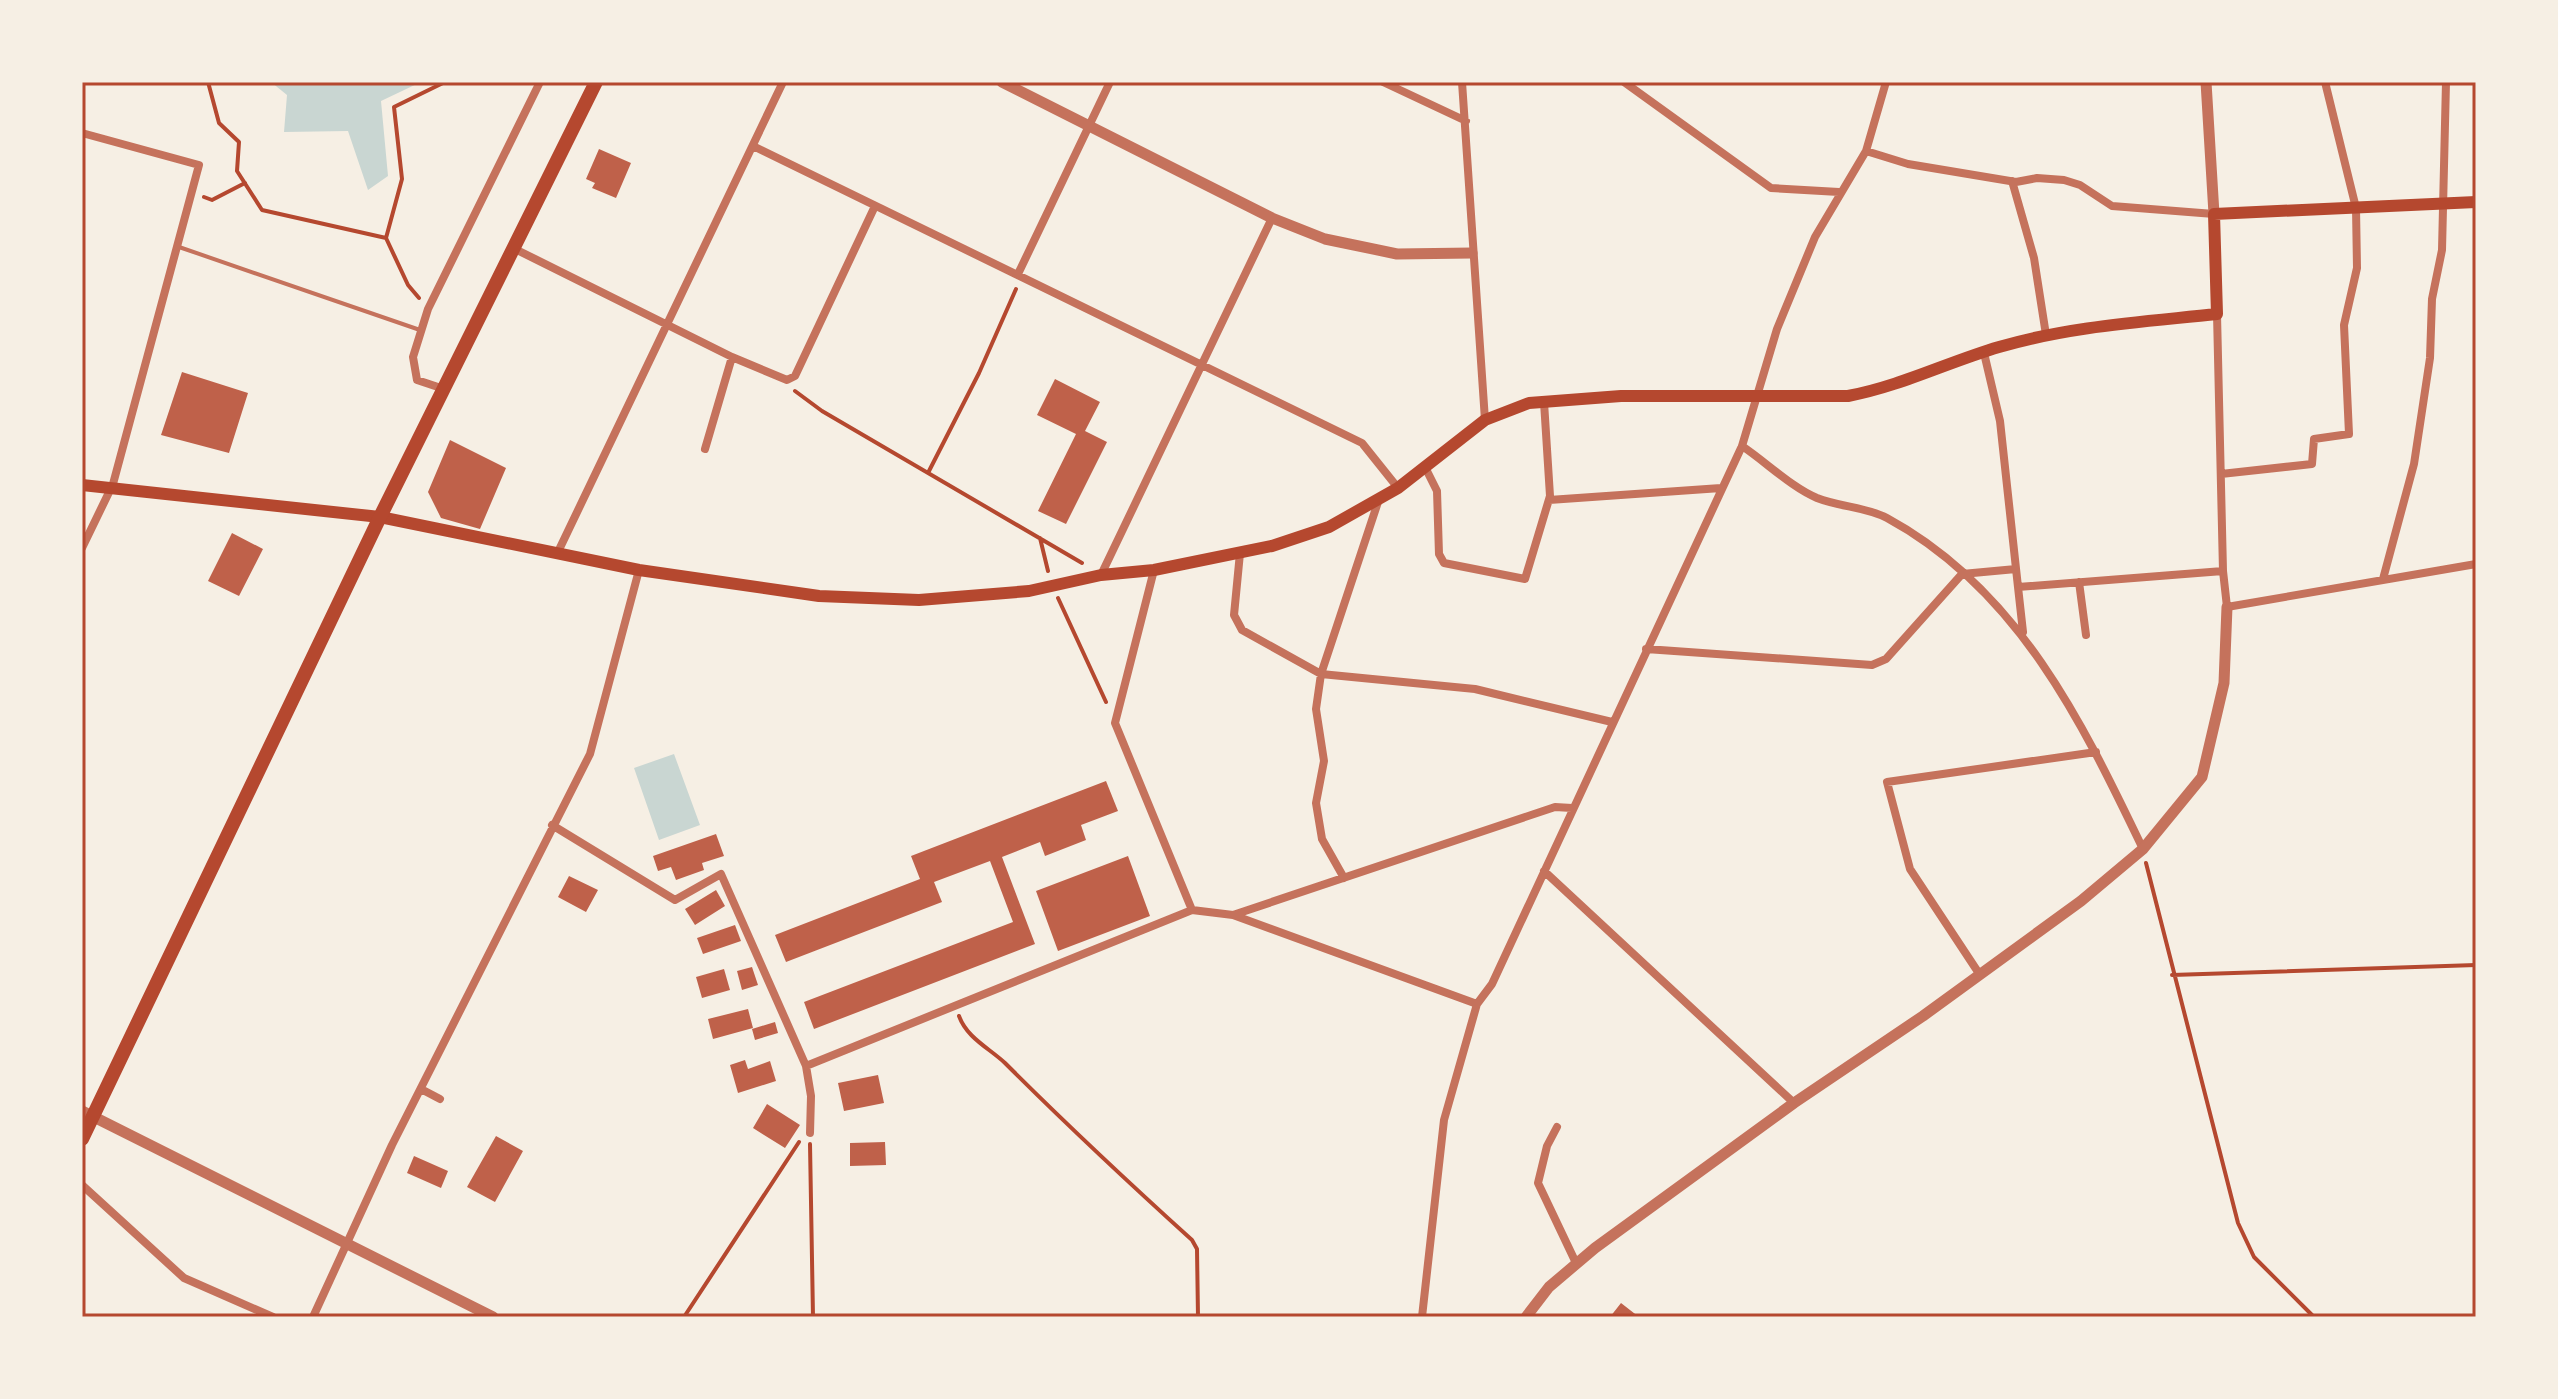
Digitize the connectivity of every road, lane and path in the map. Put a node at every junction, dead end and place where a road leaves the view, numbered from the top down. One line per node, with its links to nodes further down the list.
1 (208, 82): 21 (path)
2 (445, 82): 30 (path)
3 (540, 82): 35 (street)
4 (596, 82): 32 (main road)
5 (783, 82): 18 (street)
6 (1002, 82): 16 (street)
7 (1110, 82): 16 (street)
8 (1383, 82): 15 (street)
9 (1462, 82): 15 (street)
10 (1624, 82): 22 (street)
11 (1886, 82): 19 (street)
12 (2206, 82): 28 (street)
13 (2325, 82): 27 (street)
14 (2446, 82): 25 (street)
15 (1466, 121): 33 (street)
16 (1089, 125): 29 (street); 34 (street)
17 (82, 133): 31 (street)
18 (753, 146): 26 (street); 37 (street)
19 (1866, 151): 20 (street); 22 (street)
20 (2012, 181): 28 (street); 39 (street)
21 (245, 183): 23 (path); 30 (path)
22 (1839, 192): 45 (street)
23 (198, 195)
24 (2476, 202): 25 (main road)
25 (2441, 204): 27 (main road); 72 (street)
26 (875, 206): 34 (street); 43 (street)
27 (2356, 208): 28 (main road); 52 (street)
28 (2214, 214): 36 (main road)
29 (1272, 218): 33 (street); 42 (street)
30 (386, 238): 35 (path)
31 (177, 246): 38 (lane); 56 (street)
32 (515, 249): 37 (street); 44 (main road)
33 (1472, 253): 47 (street)
34 (1018, 274): 42 (street); 51 (path)
35 (428, 309): 38 (street)
36 (2217, 314): 39 (main road); 52 (street)
37 (667, 324): 41 (street); 63 (street)
38 (421, 331): 44 (street)
39 (2046, 335): 40 (main road)
40 (1984, 353): 45 (main road); 66 (street)
41 (732, 357): 43 (street); 49 (street)
42 (1200, 364): 54 (street); 71 (street)
43 (787, 380): 51 (path)
44 (445, 389): 59 (main road)
45 (1757, 395): 46 (main road); 48 (street)
46 (1544, 402): 47 (main road); 58 (street)
47 (1485, 420): 50 (main road)
48 (1742, 446): 55 (street); 70 (street)
49 (705, 449)
50 (1425, 467): 54 (main road); 58 (street)
51 (929, 471): 60 (path)
52 (2221, 474): 69 (street)
53 (82, 485): 56 (main road)
54 (1398, 488): 57 (main road)
55 (1721, 488): 58 (street); 79 (street)
56 (111, 490): 59 (main road); 61 (street)
57 (1379, 498): 62 (main road); 80 (street)
58 (1549, 500)
59 (380, 517): 63 (main road); 100 (main road)
60 (1040, 538): 65 (path); 71 (path)
61 (82, 548)
62 (1240, 553): 68 (main road); 80 (street)
63 (557, 554): 67 (main road)
64 (2476, 564): 72 (street)
65 (1047, 568)
66 (2016, 569): 70 (street); 74 (street)
67 (639, 570): 71 (main road); 85 (street)
68 (1154, 570): 71 (main road); 82 (street)
69 (2223, 571): 73 (street); 75 (street)
70 (1962, 574): 78 (street); 79 (street)
71 (1101, 575)
72 (2383, 579): 75 (street)
73 (2079, 582): 74 (street); 77 (street)
74 (2018, 587): 78 (street)
75 (2227, 607): 86 (street)
76 (1062, 610): 82 (path)
77 (2086, 635)
78 (2023, 636): 83 (street)
79 (1646, 649): 81 (street)
80 (1321, 674): 81 (street); 88 (street)
81 (1612, 722): 84 (street)
82 (1115, 723): 89 (street)
83 (2096, 752): 86 (street); 92 (street)
84 (1572, 808): 87 (street); 88 (street)
85 (552, 825): 96 (street); 97 (street)
86 (2143, 849): 92 (street); 93 (path)
87 (1544, 871): 94 (street); 99 (street)
88 (1344, 878): 90 (street)
89 (1192, 910): 90 (street); 95 (street)
90 (1233, 915): 94 (street)
91 (2476, 965): 93 (path)
92 (1980, 975): 99 (street)
93 (2172, 975): 115 (path)
94 (1477, 1004): 113 (street)
95 (955, 1006): 96 (street); 112 (path)
96 (806, 1066): 102 (street)
97 (421, 1089): 98 (street); 105 (street)
98 (440, 1099)
99 (1794, 1103): 106 (street)
100 (88, 1114): 103 (main road); 105 (street)
101 (1557, 1127): 106 (street)
102 (810, 1133): 110 (path); 111 (path)
103 (82, 1139)
104 (82, 1185): 107 (street)
105 (346, 1246): 108 (street); 109 (street)
106 (1576, 1263): 114 (street)
107 (273, 1317)
108 (313, 1317)
109 (493, 1317)
110 (684, 1317)
111 (813, 1317)
112 (1198, 1317)
113 (1422, 1317)
114 (1526, 1317)
115 (2314, 1317)

